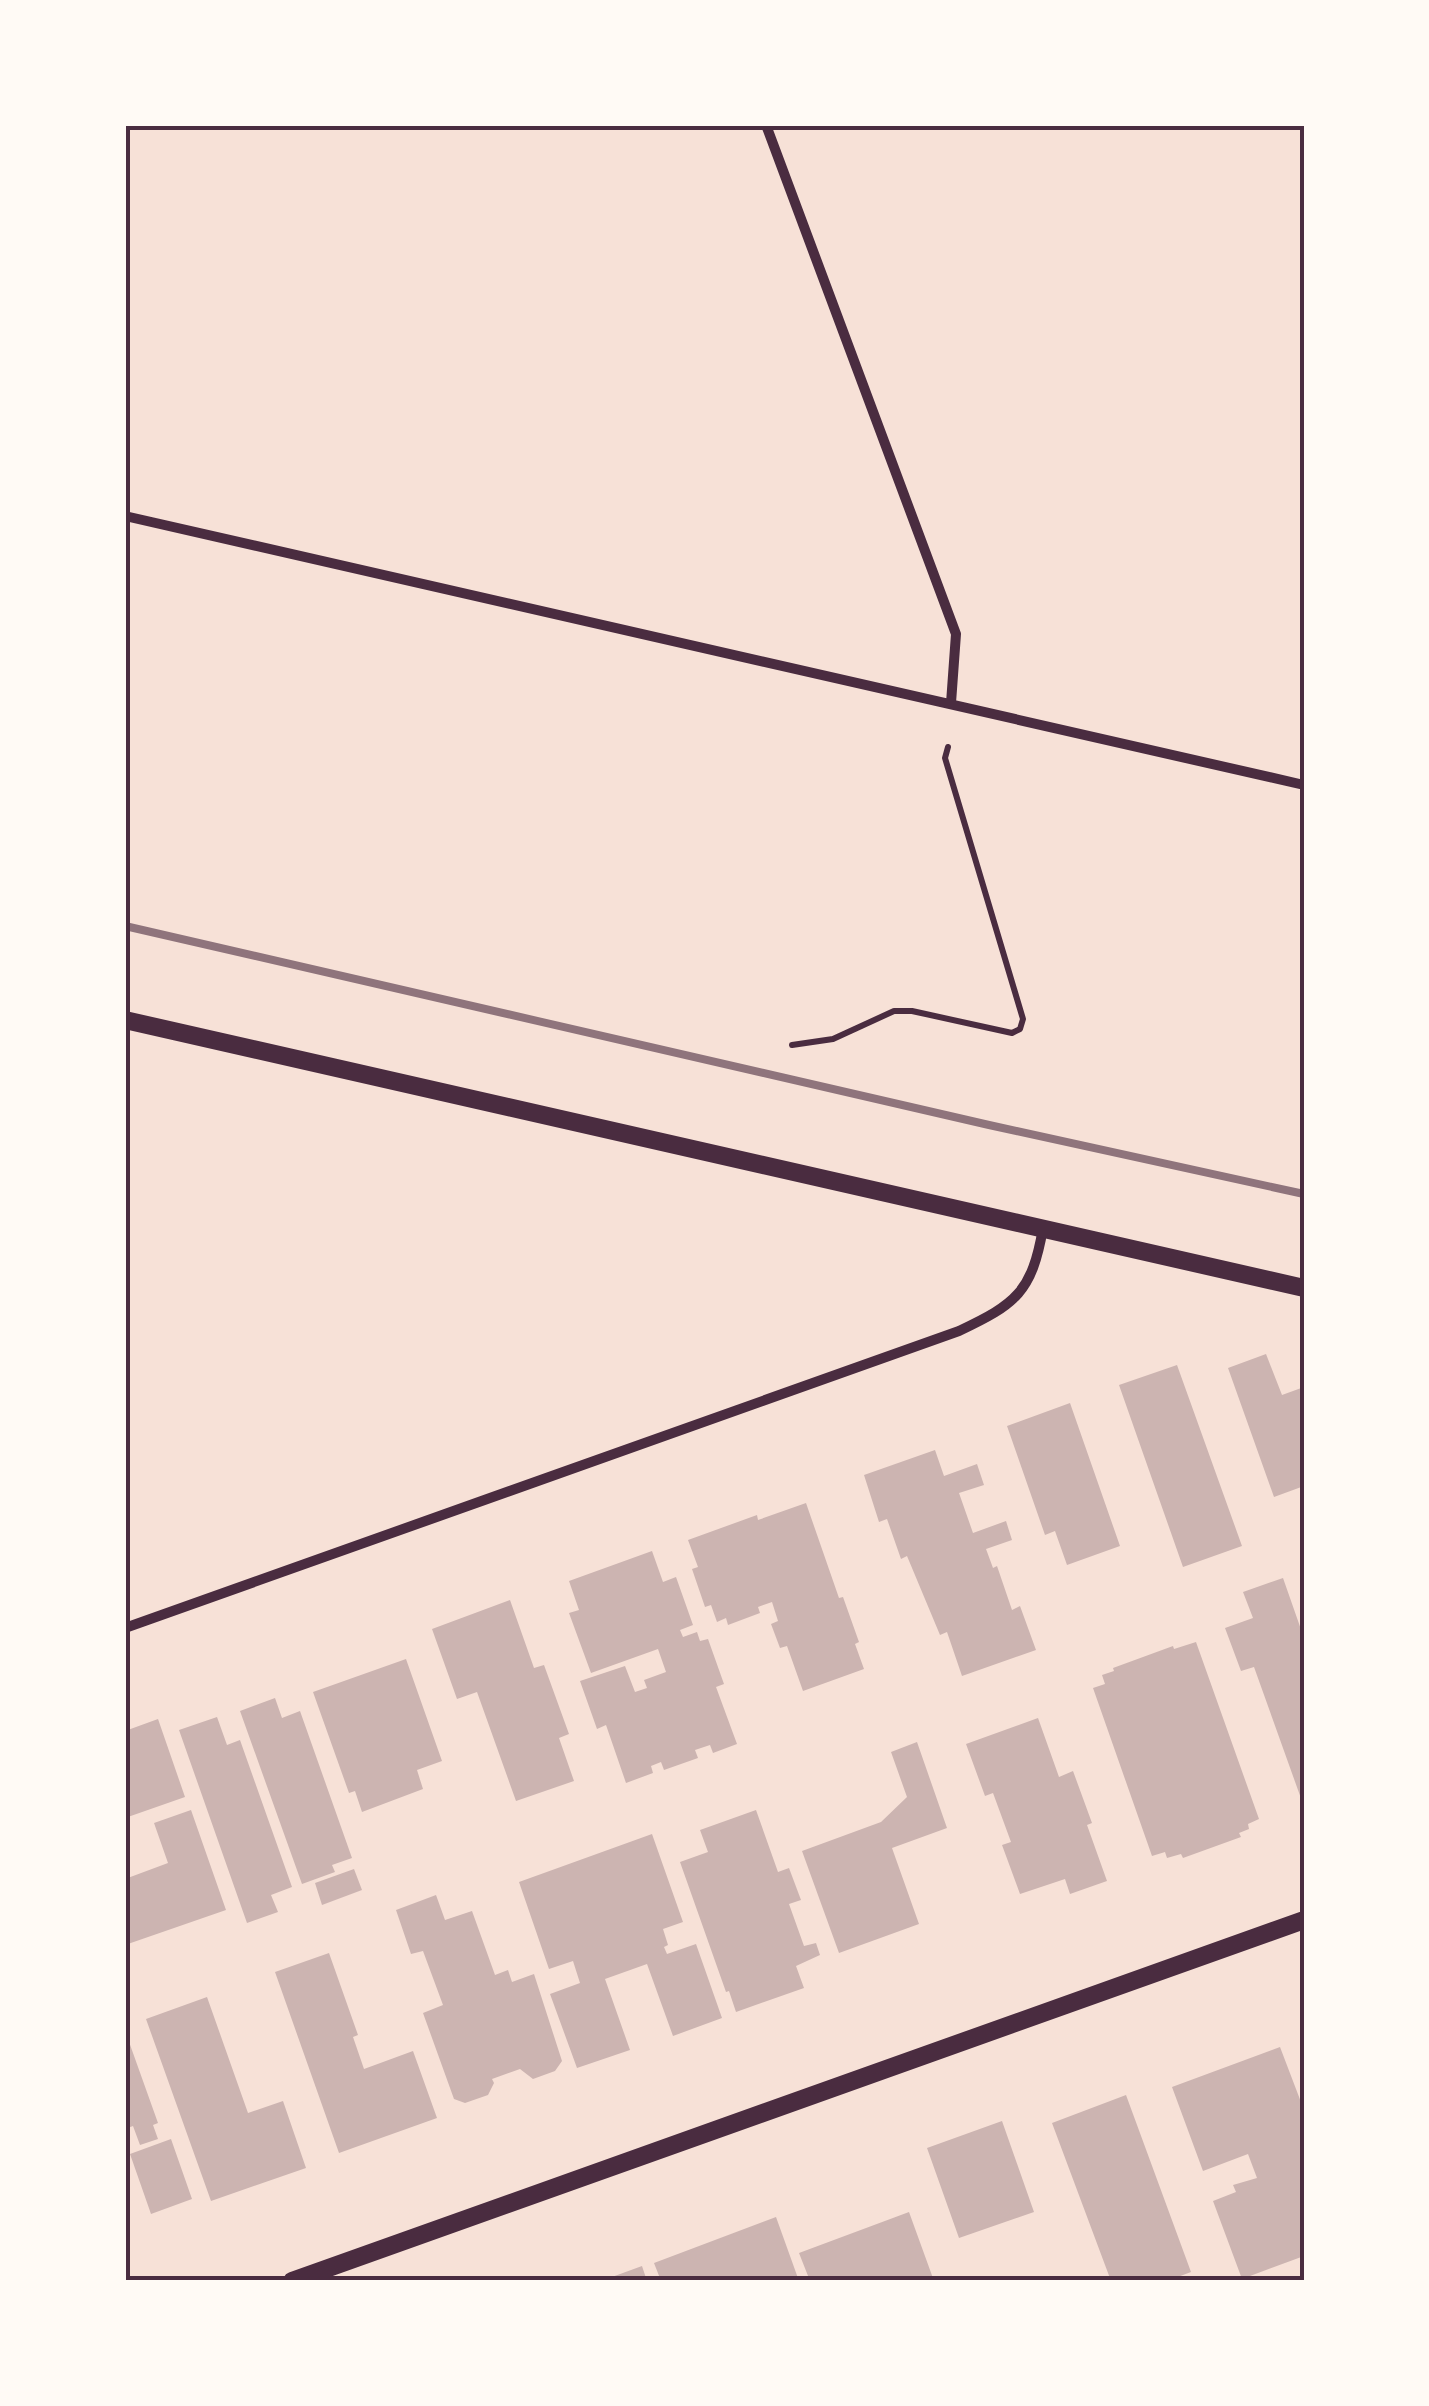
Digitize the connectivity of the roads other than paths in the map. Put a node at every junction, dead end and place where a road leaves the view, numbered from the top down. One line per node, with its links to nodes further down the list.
1 (766, 125): 3 (street)
2 (125, 516): 3 (street)
3 (951, 703): 4 (street)
4 (1304, 786)
5 (125, 1020): 6 (street)
6 (1043, 1228): 7 (street); 8 (street)
7 (1304, 1288)
8 (125, 1628)
9 (1304, 1920): 10 (street)
10 (292, 2281)

